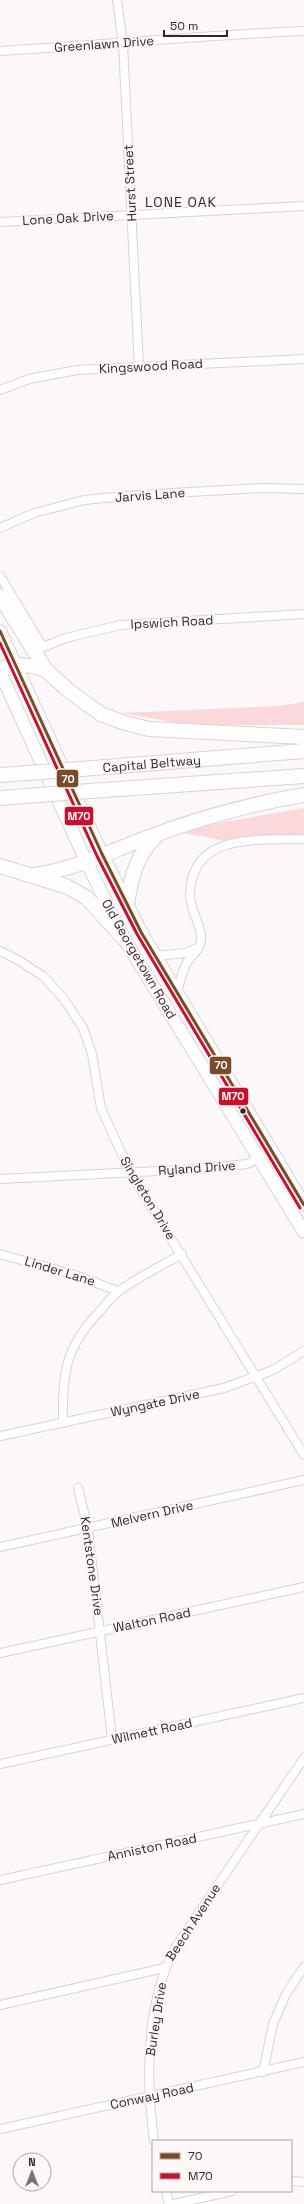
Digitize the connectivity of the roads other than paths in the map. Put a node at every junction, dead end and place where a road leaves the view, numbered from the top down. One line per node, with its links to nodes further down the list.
1 (117, 0): 3 (street, Hurst Street)
2 (304, 30): 3 (street, Greenlawn Drive)
3 (123, 44): 4 (street, Greenlawn Drive); 6 (street, Hurst Street)
4 (0, 51)
5 (304, 206): 6 (street, Lone Oak Drive)
6 (131, 215): 7 (street, Lone Oak Drive); 9 (street, Hurst Street)
7 (0, 222)
8 (304, 359): 9 (street, Kingswood Road)
9 (139, 367): 10 (street, Kingswood Road)
10 (0, 390)
11 (304, 489): 12 (street, Jarvis Lane)
12 (0, 528)
13 (0, 576): 15 (street, Ipswich Road)
14 (0, 596): 19 (highway)
15 (304, 614)
16 (0, 631): 17 (main road, Old Georgetown Road)
17 (15, 665): 18 (highway); 19 (highway); 28 (main road, Old Georgetown Road)
18 (0, 670): 29 (main road, Old Georgetown Road)
19 (46, 670): 20 (highway)
20 (304, 737)
21 (304, 751): 22 (highway, Capital Beltway, bridge)
22 (0, 775)
23 (304, 776): 25 (highway, Capital Beltway, bridge)
24 (304, 794): 26 (highway)
25 (0, 798)
26 (160, 833): 28 (highway); 32 (highway)
27 (304, 839): 34 (street)
28 (102, 854): 29 (highway); 32 (main road, Old Georgetown Road)
29 (86, 861): 31 (highway); 33 (main road, Old Georgetown Road)
30 (0, 866): 31 (highway)
31 (34, 875): 33 (highway)
32 (127, 904): 36 (main road, Old Georgetown Road)
33 (125, 940): 39 (main road, Old Georgetown Road)
34 (200, 947): 36 (street); 37 (street)
35 (0, 951): 40 (street, Singleton Drive)
36 (154, 956): 37 (main road, Old Georgetown Road)
37 (176, 994): 38 (main road, Old Georgetown Road)
38 (272, 1151): 39 (street, Ryland Drive); 42 (main road, Old Georgetown Road)
39 (259, 1158): 40 (street, Ryland Drive); 43 (main road, Old Georgetown Road)
40 (130, 1172): 41 (street, Ryland Drive); 45 (street, Singleton Drive)
41 (0, 1179)
42 (304, 1205)
43 (304, 1232)
44 (0, 1254): 46 (street, Linder Lane)
45 (182, 1254): 46 (street); 48 (street, Singleton Drive)
46 (118, 1291): 49 (street)
47 (304, 1351): 48 (street, Wyngate Drive)
48 (257, 1377): 49 (street, Wyngate Drive); 51 (street, Singleton Drive)
49 (63, 1423): 50 (street, Wyngate Drive)
50 (0, 1436)
51 (304, 1455)
52 (304, 1480): 54 (street, Melvern Drive)
53 (78, 1488): 54 (street, Kentstone Drive)
54 (88, 1528): 55 (street, Melvern Drive); 57 (street, Kentstone Drive)
55 (0, 1547)
56 (304, 1587): 57 (street, Walton Road)
57 (101, 1631): 58 (street, Walton Road); 60 (street, Kentstone Drive)
58 (0, 1653)
59 (304, 1698): 60 (street, Wilmett Road)
60 (112, 1739): 62 (street, Wilmett Road)
61 (304, 1758): 64 (street, Beech Avenue)
62 (0, 1764)
63 (304, 1814): 64 (street, Anniston Road)
64 (258, 1823): 65 (street, Anniston Road); 67 (street, Beech Avenue)
65 (0, 1880)
66 (304, 1967): 70 (street)
67 (164, 1968): 68 (street, Beech Avenue); 71 (street, Burley Drive)
68 (0, 2005)
69 (304, 2062): 70 (street, Conway Road)
70 (263, 2072): 71 (street, Conway Road)
71 (150, 2096): 72 (street, Conway Road); 73 (street, Burley Drive)
72 (0, 2129)
73 (154, 2140)
74 (292, 2181): 75 (street)
75 (304, 2182)
76 (166, 2192): 78 (street)
77 (228, 2192): 79 (street)
78 (169, 2204)
79 (174, 2204)

